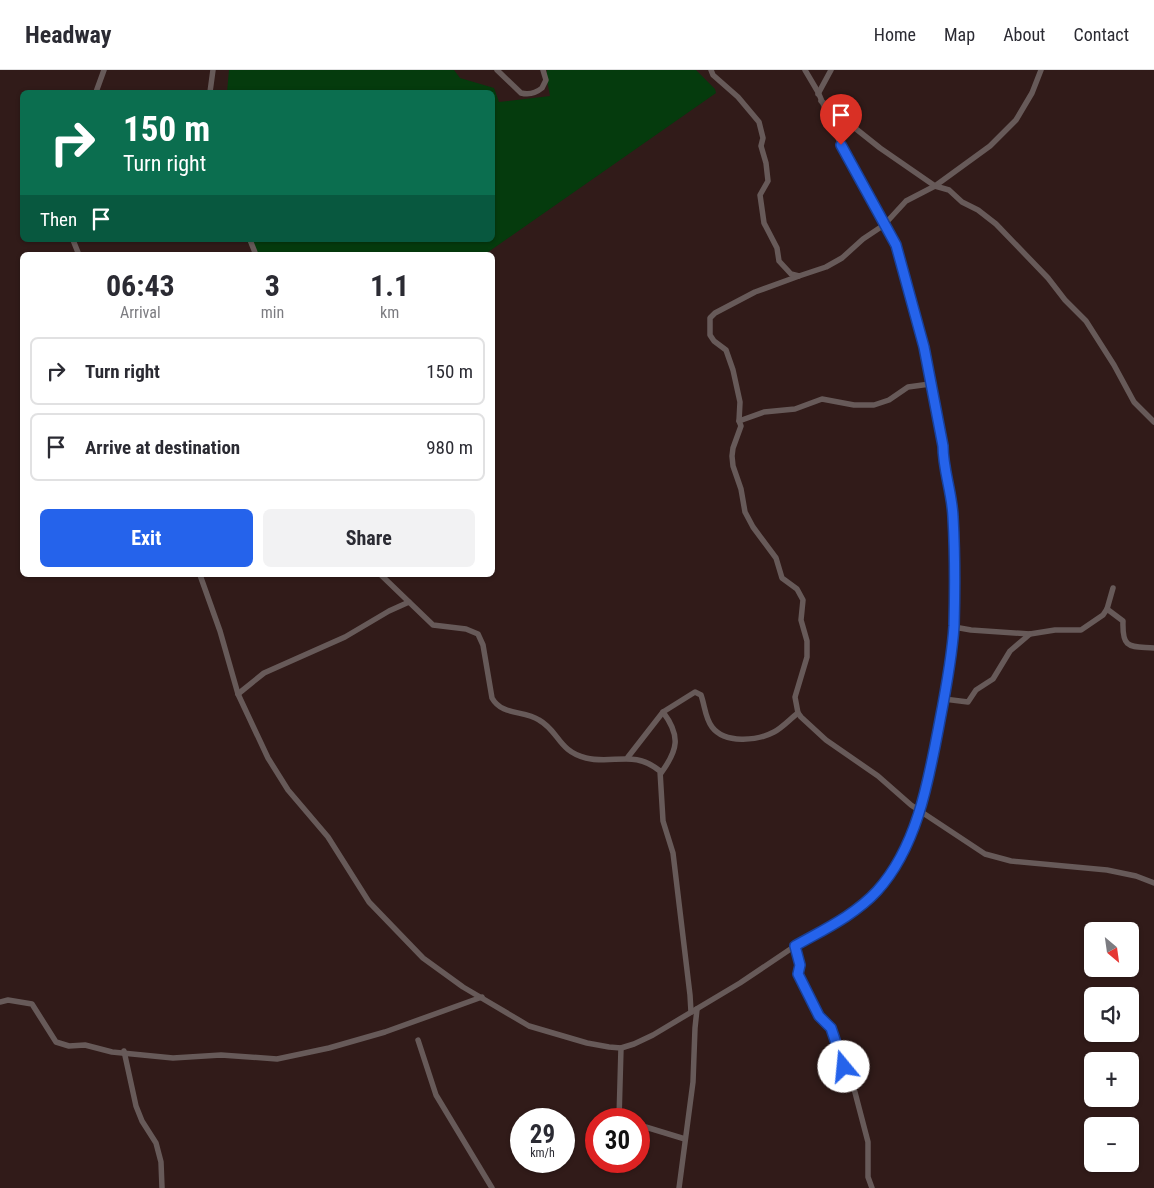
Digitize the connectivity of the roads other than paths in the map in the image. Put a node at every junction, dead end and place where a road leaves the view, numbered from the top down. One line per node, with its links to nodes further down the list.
1 (104, 70): 9 (street)
2 (214, 70): 10 (street)
3 (497, 70): 4 (street)
4 (543, 70)
5 (710, 70): 14 (street)
6 (805, 70): 11 (street)
7 (831, 70): 11 (street)
8 (1041, 70): 12 (street)
9 (97, 90)
10 (210, 90)
11 (819, 97): 12 (street); 13 (street)
12 (935, 186): 13 (street); 17 (street)
13 (884, 225): 14 (street); 15 (street)
14 (799, 276): 16 (street)
15 (930, 384): 16 (street); 23 (street)
16 (739, 420): 29 (street)
17 (1154, 422)
18 (201, 577): 26 (street)
19 (382, 577): 21 (street)
20 (1113, 588): 22 (street)
21 (409, 602): 26 (street); 30 (street)
22 (1107, 609): 24 (street); 25 (street)
23 (954, 627): 24 (street); 27 (street)
24 (1030, 634): 27 (street)
25 (1154, 648)
26 (238, 694): 35 (street)
27 (944, 700): 32 (street)
28 (663, 712): 29 (street); 30 (street); 31 (street)
29 (798, 713): 32 (street)
30 (628, 757): 31 (street)
31 (661, 773): 38 (street)
32 (919, 810): 33 (street); 34 (street)
33 (1154, 883)
34 (795, 946): 37 (street); 48 (street)
35 (482, 997): 40 (street); 41 (street)
36 (0, 1002): 41 (street)
37 (697, 1009): 38 (street); 44 (street)
38 (690, 1012): 40 (street)
39 (418, 1040): 46 (street)
40 (621, 1048): 42 (street)
41 (124, 1051): 45 (street)
42 (620, 1108)
43 (650, 1128): 44 (street)
44 (685, 1139): 47 (street)
45 (162, 1188)
46 (492, 1188)
47 (679, 1188)
48 (872, 1188)

